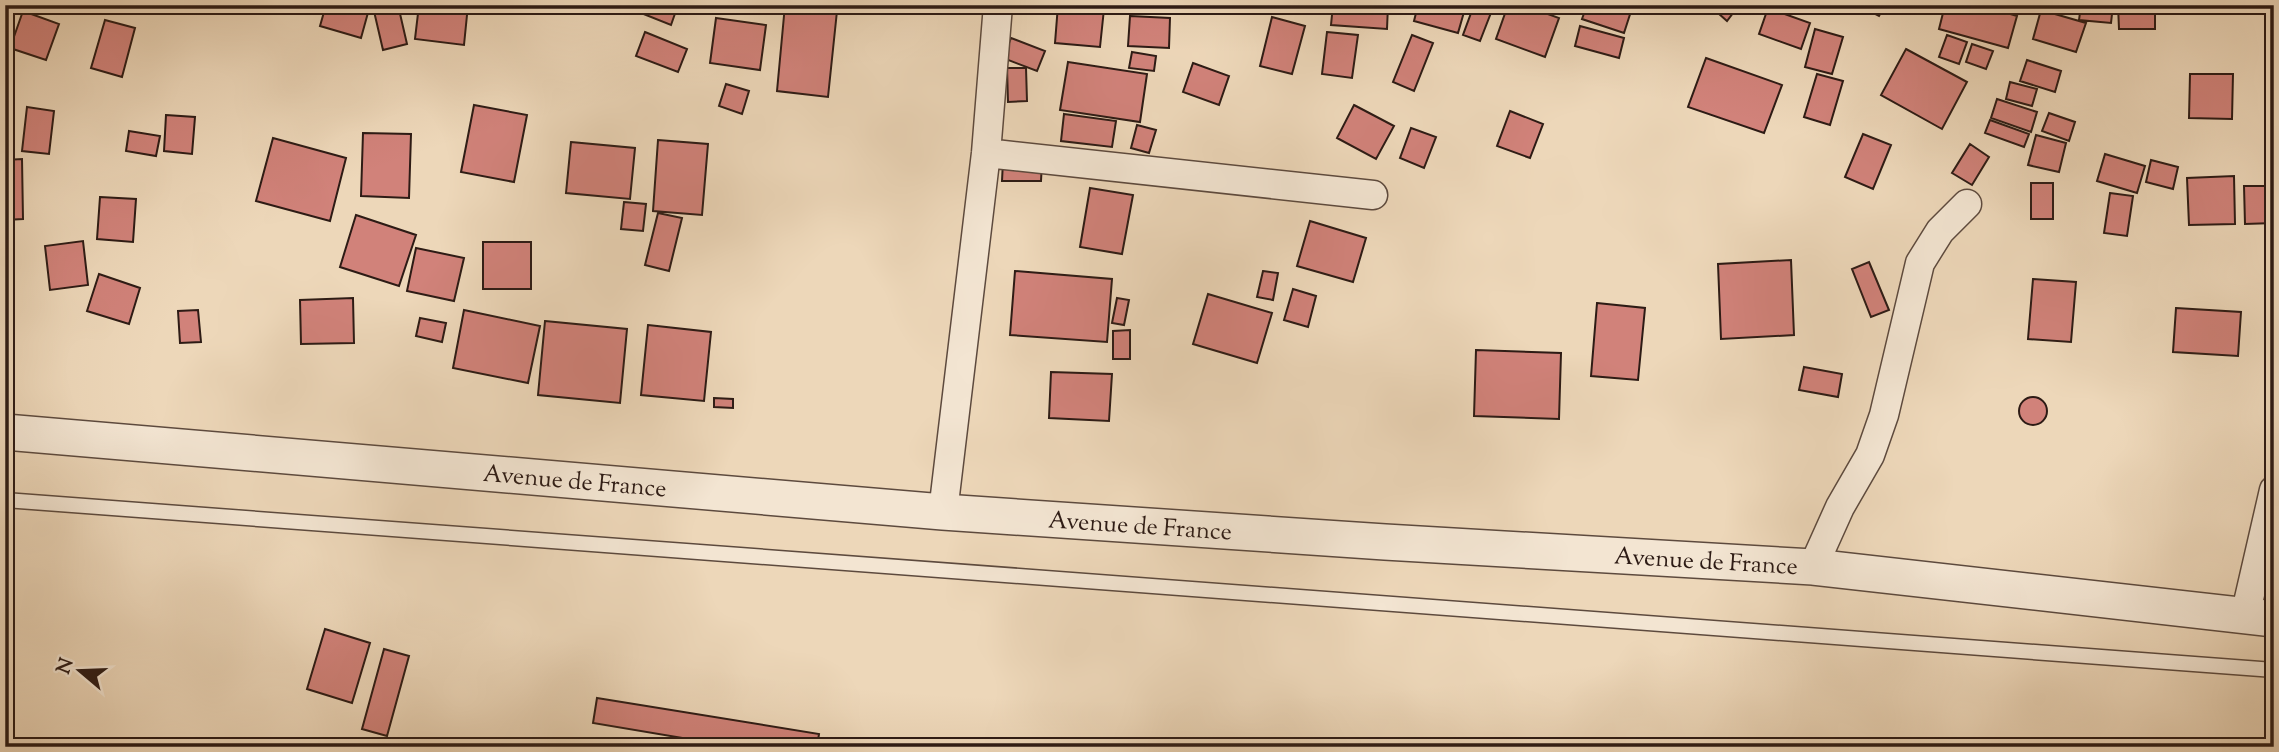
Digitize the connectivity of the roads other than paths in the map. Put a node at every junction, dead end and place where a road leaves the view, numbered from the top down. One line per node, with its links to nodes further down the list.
1 (998, 5): 2 (street)
2 (986, 153): 3 (street); 8 (street)
3 (1373, 195)
4 (1967, 204): 9 (street)
5 (5, 432): 8 (street, Avenue de France)
6 (2274, 490): 10 (street)
7 (5, 500): 11 (lane)
8 (943, 512): 9 (street, Avenue de France)
9 (1813, 568): 10 (street, Avenue de France)
10 (2259, 617)
11 (2274, 670)

